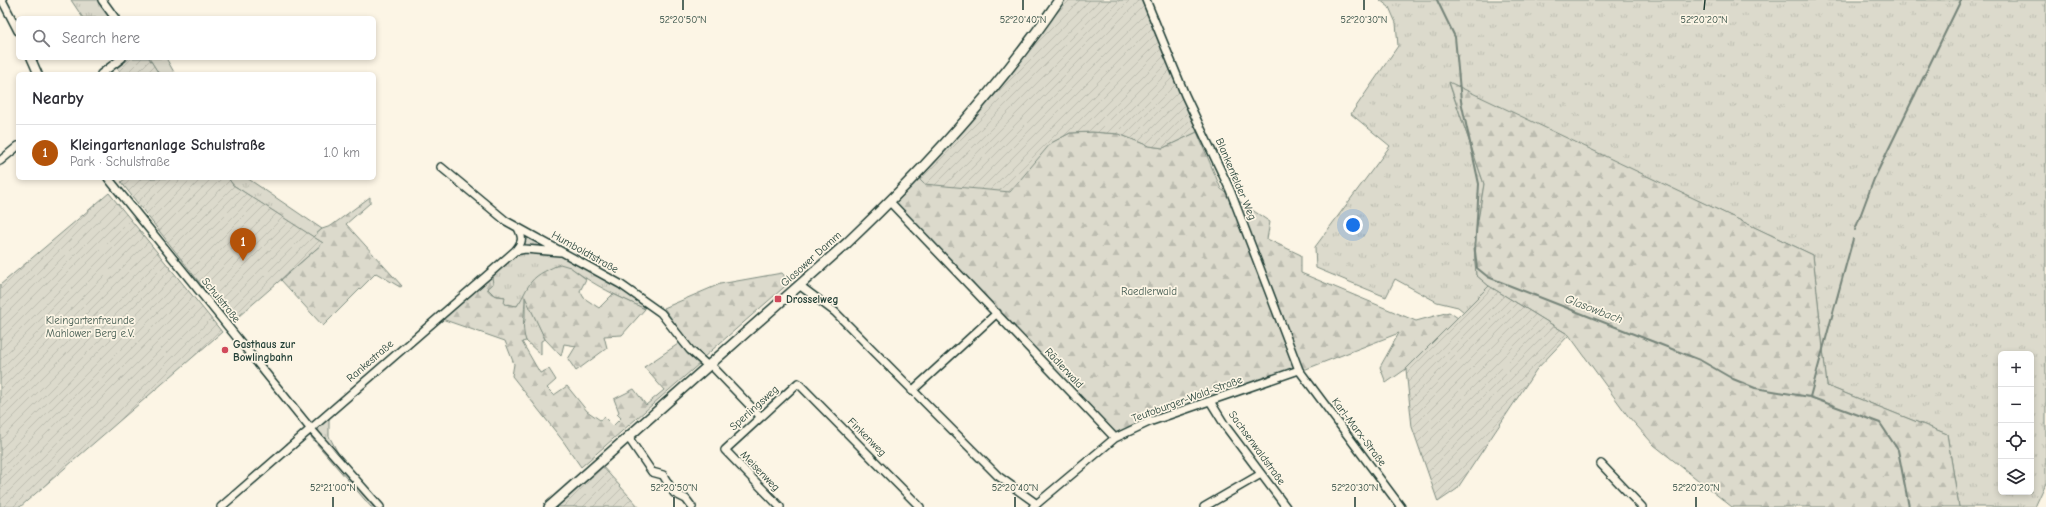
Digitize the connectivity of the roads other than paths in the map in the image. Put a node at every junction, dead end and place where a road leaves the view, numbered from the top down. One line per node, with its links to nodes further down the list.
1 (2, 0): 6 (street)
2 (102, 0): 5 (street)
3 (1059, 0): 15 (street, Glasower Damm)
4 (1146, 0): 22 (street, Blankenfelder Weg)
5 (114, 16)
6 (16, 27)
7 (32, 60): 9 (street)
8 (119, 60): 10 (street)
9 (37, 72)
10 (104, 72)
11 (16, 148): 12 (street)
12 (0, 161)
13 (441, 167): 16 (street, Humboldtstraße)
14 (110, 180): 27 (street, Schulstraße)
15 (890, 202): 19 (street, Glasower Damm); 20 (street, Rädlerwald)
16 (518, 228): 17 (street); 18 (street, Humboldtstraße)
17 (515, 250): 18 (street); 27 (street, Rankestraße)
18 (565, 253): 21 (street, Humboldtstraße)
19 (799, 285): 21 (street, Glasower Damm); 24 (street)
20 (997, 313): 24 (street); 29 (street, Rädlerwald)
21 (709, 365): 26 (street, Humboldtstraße); 28 (street, Glasower Damm)
22 (1299, 370): 25 (street, Teutoburger-Wald-Straße); 42 (street, Karl-Marx-Straße)
23 (798, 383): 26 (street, Sperlingsweg); 39 (street, Finkenweg)
24 (912, 391): 33 (street)
25 (1210, 401): 29 (street, Teutoburger-Wald-Straße); 32 (street, Sachsenwaldstraße)
26 (760, 416): 30 (street, Sperlingsweg)
27 (310, 428): 34 (street, Rankestraße); 35 (street, Schulstraße)
28 (628, 437): 36 (street, Glasower Damm); 37 (street)
29 (1115, 438): 33 (street, Teutoburger-Wald-Straße)
30 (725, 450): 38 (street, Meisenweg)
31 (1601, 464): 43 (street)
32 (1261, 474): 40 (street); 41 (street, Sachsenwaldstraße)
33 (1035, 505)
34 (221, 507)
35 (380, 507)
36 (549, 507)
37 (692, 507)
38 (780, 507)
39 (920, 507)
40 (1204, 507)
41 (1286, 507)
42 (1401, 507)
43 (1642, 507)

